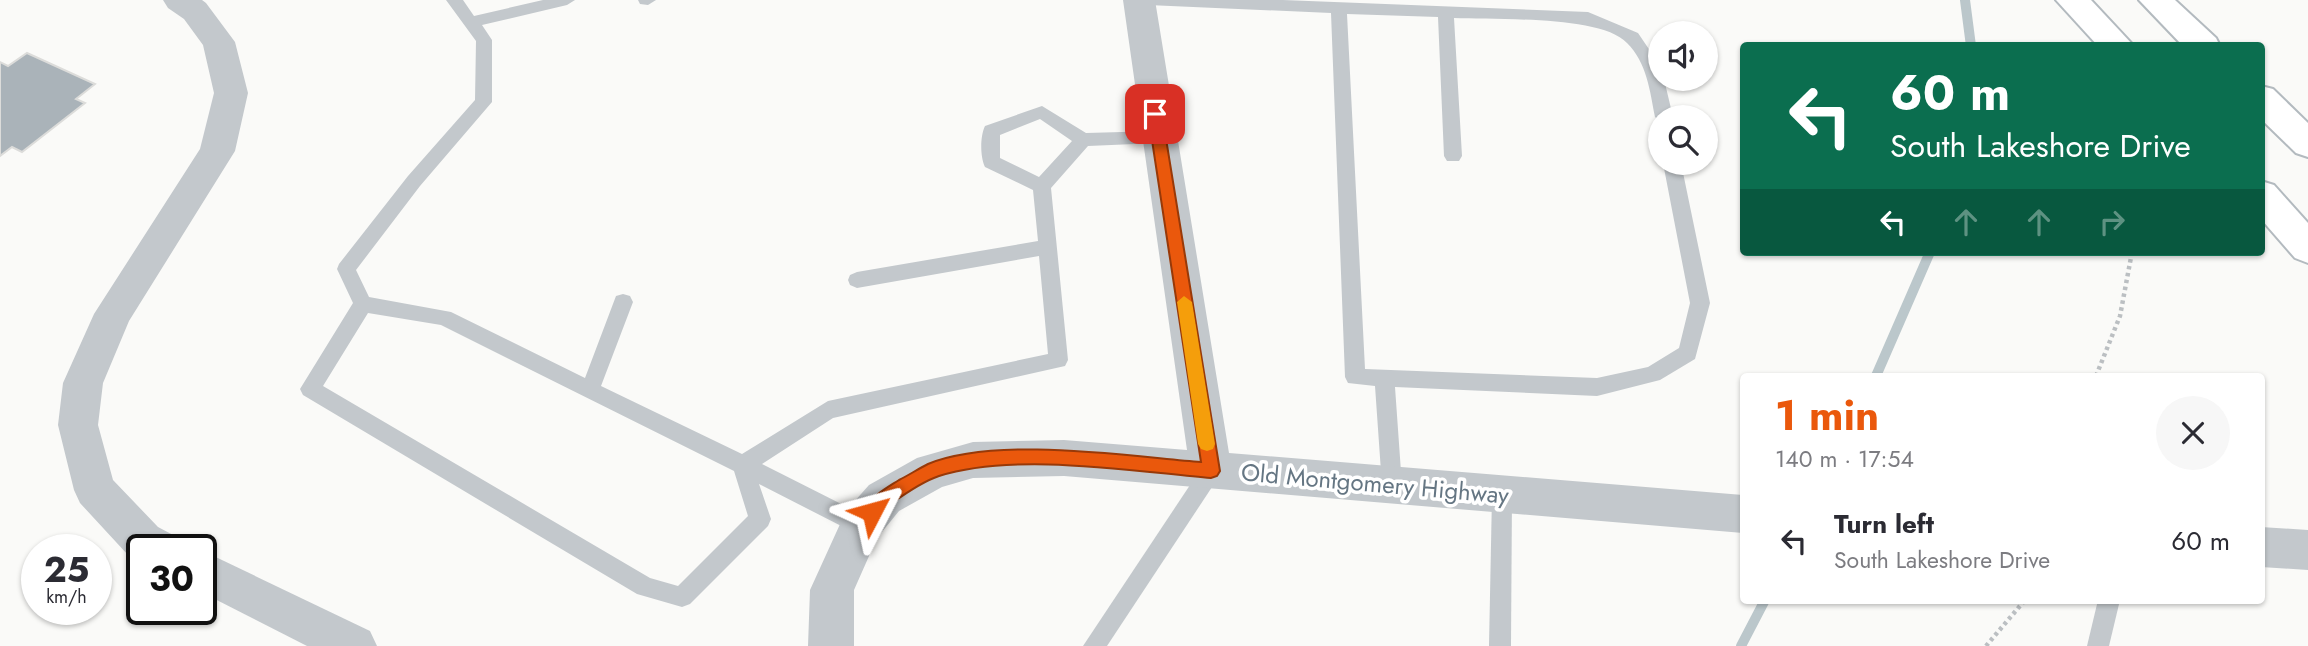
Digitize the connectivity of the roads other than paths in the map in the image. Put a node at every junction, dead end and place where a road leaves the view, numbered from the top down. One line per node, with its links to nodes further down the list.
1 (179, 0): 35 (street)
2 (454, 0): 10 (lane)
3 (567, 0): 10 (lane)
4 (1139, 0): 15 (street)
5 (1148, 0): 8 (lane)
6 (2072, 0): 11 (main road)
7 (2155, 0): 12 (main road)
8 (1339, 8): 9 (lane); 27 (lane)
9 (1446, 12): 14 (lane); 18 (lane)
10 (471, 22): 26 (lane)
11 (2114, 42)
12 (2200, 42)
13 (2265, 102): 17 (main road)
14 (1661, 105)
15 (1158, 137): 16 (lane); 30 (street)
16 (1083, 140): 20 (lane); 20 (lane)
17 (2308, 144)
18 (1453, 156)
19 (1674, 175): 27 (lane)
20 (1042, 186): 22 (lane)
21 (2265, 200): 23 (main road)
22 (1048, 247): 24 (lane); 29 (lane)
23 (2308, 248)
24 (857, 280)
25 (623, 302): 28 (lane)
26 (363, 304): 28 (lane); 29 (lane)
27 (1384, 378): 31 (lane)
28 (590, 390): 29 (lane)
29 (743, 465): 34 (lane)
30 (1211, 471): 31 (street, Old Montgomery Highway); 34 (street, Old Montgomery Highway); 42 (lane)
31 (1392, 486): 32 (street, Old Montgomery Highway)
32 (1502, 495): 33 (street, Old Montgomery Highway); 43 (lane)
33 (1740, 514)
34 (861, 525): 41 (street, Old Montgomery Highway)
35 (136, 534)
36 (2265, 547): 37 (street)
37 (2308, 550)
38 (217, 578): 40 (street)
39 (2108, 604): 44 (lane)
40 (354, 646)
41 (831, 646)
42 (1094, 646)
43 (1500, 646)
44 (2098, 646)

